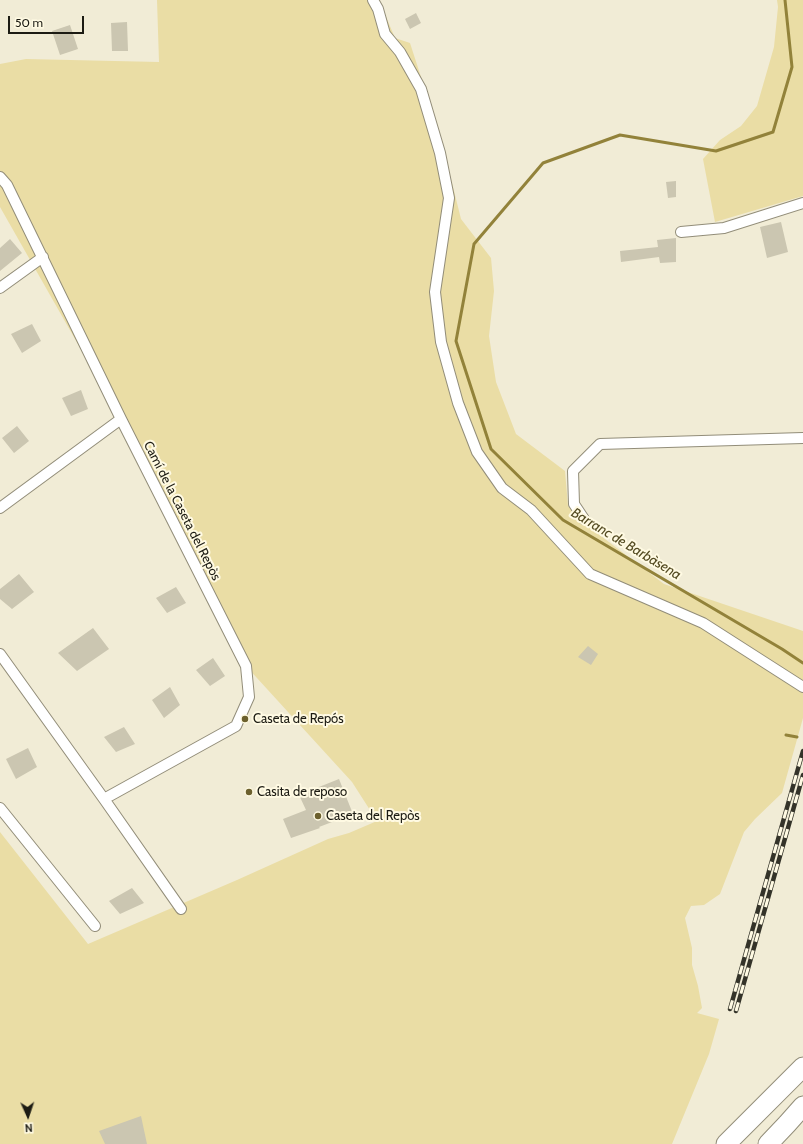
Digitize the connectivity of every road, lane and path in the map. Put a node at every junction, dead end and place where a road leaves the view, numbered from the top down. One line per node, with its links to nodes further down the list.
1 (373, 0): 12 (street)
2 (0, 177): 5 (street, Camí de la Caseta del Repòs)
3 (803, 203): 4 (street)
4 (681, 232)
5 (42, 257): 6 (street); 7 (street, Camí de la Caseta del Repòs)
6 (0, 288)
7 (121, 420): 9 (street); 13 (street, Camí de la Caseta del Repòs)
8 (803, 438): 10 (street)
9 (0, 508)
10 (584, 520)
11 (0, 654): 13 (street)
12 (803, 687)
13 (104, 799): 15 (street)
14 (0, 808): 16 (street)
15 (182, 909)
16 (95, 926)
17 (803, 1067): 19 (highway)
18 (803, 1106): 20 (highway)
19 (726, 1144)
20 (768, 1144)

